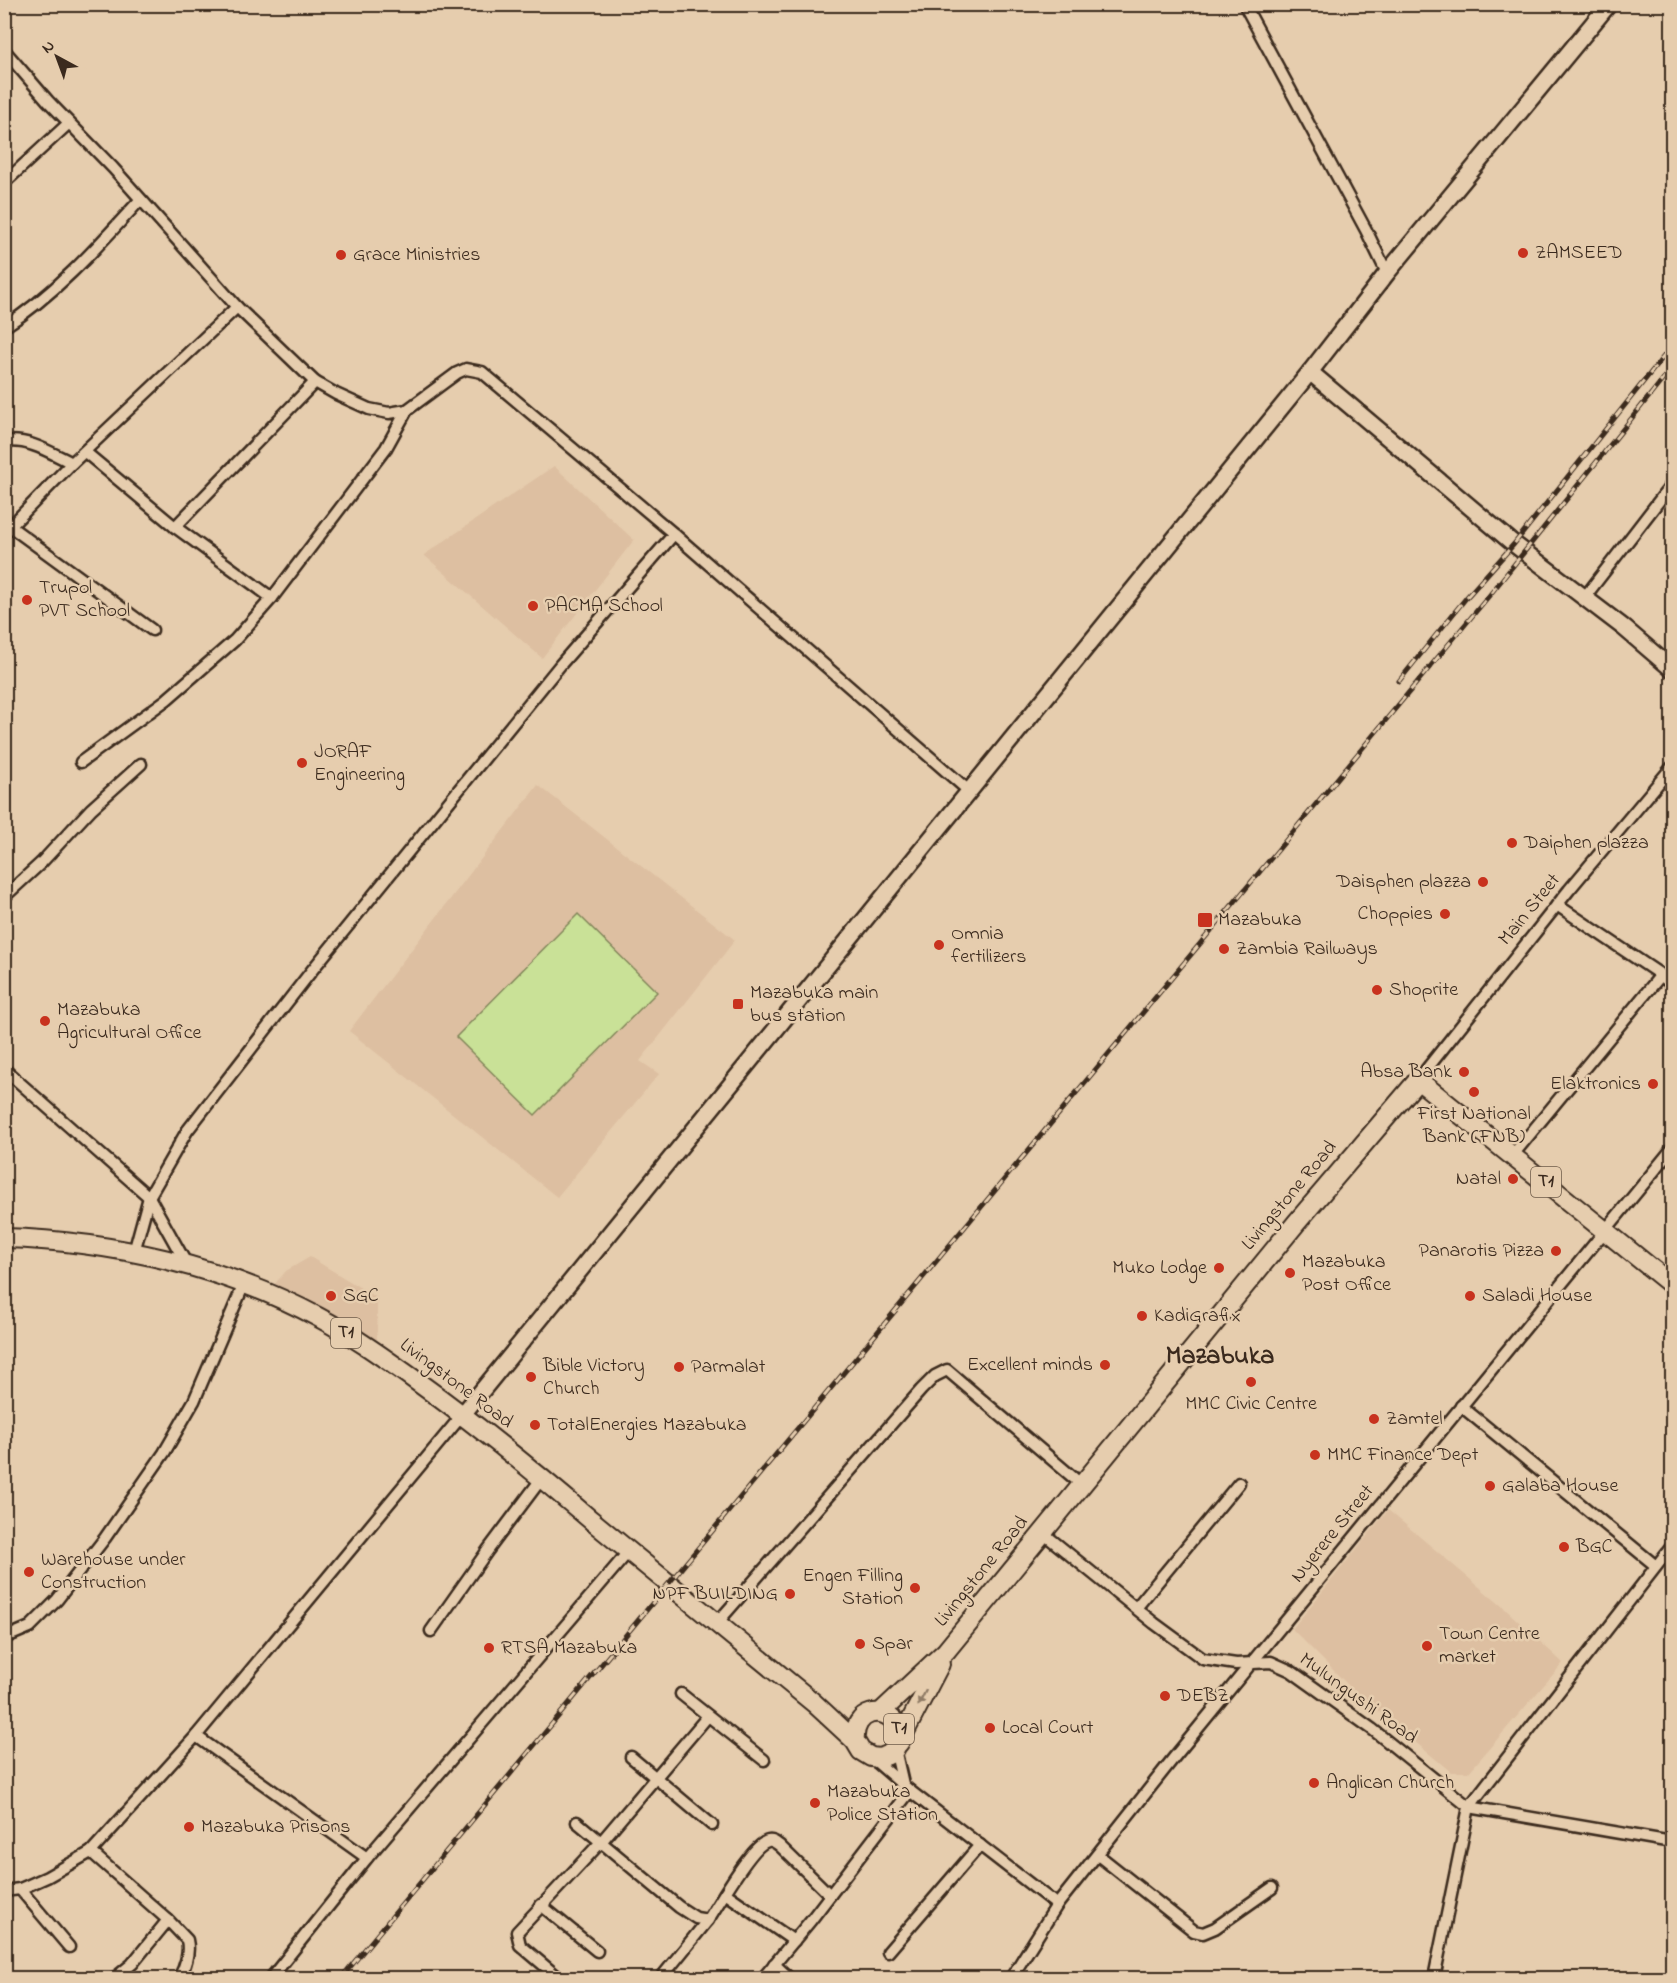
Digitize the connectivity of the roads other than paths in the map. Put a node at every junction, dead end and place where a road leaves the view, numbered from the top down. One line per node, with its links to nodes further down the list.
1 (1244, 4): 7 (street)
2 (1609, 4): 7 (main road)
3 (4, 50): 4 (street)
4 (69, 123): 5 (street); 6 (street)
5 (4, 183)
6 (140, 200): 8 (street); 9 (street)
7 (1386, 273): 10 (main road)
8 (237, 307): 11 (street); 14 (street)
9 (4, 327)
10 (1310, 372): 21 (main road); 27 (main road)
11 (315, 382): 12 (street); 17 (street)
12 (407, 410): 19 (street); 20 (street)
13 (4, 442): 15 (street)
14 (85, 452): 15 (street); 17 (street)
15 (72, 463): 18 (street)
16 (1672, 484): 21 (street)
17 (175, 526): 20 (street)
18 (8, 530): 22 (street)
19 (674, 534): 27 (street); 36 (street)
20 (272, 598): 24 (street)
21 (1584, 598): 23 (main road)
22 (152, 630)
23 (1672, 669)
24 (81, 762)
25 (141, 764): 28 (street)
26 (1672, 767): 29 (street, Main Steet)
27 (970, 792): 44 (main road)
28 (4, 897)
29 (1557, 905): 30 (street); 33 (street, Main Steet)
30 (1661, 975): 31 (street); 35 (street)
31 (1672, 985)
32 (4, 1069): 36 (street)
33 (1418, 1080): 35 (highway, T1); 47 (highway, Livingstone Road / T1)
34 (1672, 1149): 37 (street, Nyerere Street)
35 (1512, 1156): 37 (highway, T1)
36 (149, 1197): 39 (street); 40 (street)
37 (1605, 1231): 42 (highway, T1); 43 (street, Nyerere Street)
38 (4, 1238): 39 (highway, Livingstone Road / T1)
39 (134, 1252): 40 (highway, Livingstone Road / T1)
40 (187, 1265): 41 (highway, Livingstone Road / T1)
41 (244, 1284): 44 (highway, Livingstone Road / T1); 55 (street)
42 (1672, 1285)
43 (1461, 1406): 51 (street); 57 (street, Nyerere Street)
44 (463, 1414): 45 (highway, Livingstone Road / T1); 63 (street)
45 (542, 1478): 50 (highway, Livingstone Road / T1); 54 (street)
46 (1239, 1483): 52 (street)
47 (1082, 1485): 48 (highway, Livingstone Road / T1); 53 (street)
48 (1043, 1533): 52 (street, Mulungushi Road); 56 (highway, Livingstone Road / T1)
49 (1672, 1546): 51 (street)
50 (629, 1551): 53 (highway, Livingstone Road / T1); 79 (street)
51 (1656, 1566): 71 (street)
52 (1136, 1608): 57 (street, Mulungushi Road)
53 (717, 1623): 59 (highway, Livingstone Road / T1)
54 (431, 1631)
55 (4, 1638)
56 (946, 1651): 60 (highway, Livingstone Road / T1); 65 (highway, Livingstone Road / T1, one-way to 65)
57 (1251, 1664): 71 (street, Mulungushi Road); 78 (street, Nyerere Street)
58 (681, 1694): 61 (street)
59 (813, 1703): 62 (highway, Livingstone Road / T1); 64 (highway, Livingstone Road / T1)
60 (881, 1712): 62 (highway, Livingstone Road / T1); 65 (highway, T1)
61 (708, 1716): 68 (street); 69 (street)
62 (860, 1720): 64 (highway, T1)
63 (196, 1736): 77 (street); 79 (street)
64 (855, 1741): 67 (highway, Livingstone Road / T1)
65 (897, 1747): 67 (highway, T1); 70 (street)
66 (631, 1757): 69 (street)
67 (871, 1757): 70 (street)
68 (764, 1761)
69 (654, 1778): 73 (street); 74 (street)
70 (907, 1787): 76 (street); 84 (street)
71 (1469, 1807): 75 (street); 102 (street)
72 (577, 1822): 74 (street)
73 (712, 1825)
74 (601, 1842): 85 (street); 88 (street)
75 (1672, 1842)
76 (980, 1845): 86 (street); 92 (street)
77 (91, 1851): 81 (street); 87 (street)
78 (1098, 1855): 80 (street); 86 (street, Nyerere Street)
79 (367, 1858): 96 (street)
80 (1272, 1888)
81 (21, 1889): 82 (street); 90 (street)
82 (4, 1891)
83 (725, 1893): 84 (street); 88 (street); 89 (street)
84 (830, 1895): 89 (street)
85 (541, 1905): 91 (street); 97 (street)
86 (1057, 1905): 101 (street, Nyerere Street)
87 (168, 1920): 94 (street); 95 (street)
88 (708, 1920): 98 (street)
89 (794, 1941): 93 (street)
90 (69, 1947)
91 (597, 1952)
92 (888, 1952)
93 (774, 1964): 99 (street); 100 (street)
94 (115, 1978)
95 (178, 1978)
96 (271, 1978)
97 (559, 1978)
98 (661, 1978)
99 (763, 1978)
100 (789, 1978)
101 (1011, 1978)
102 (1434, 1978)

